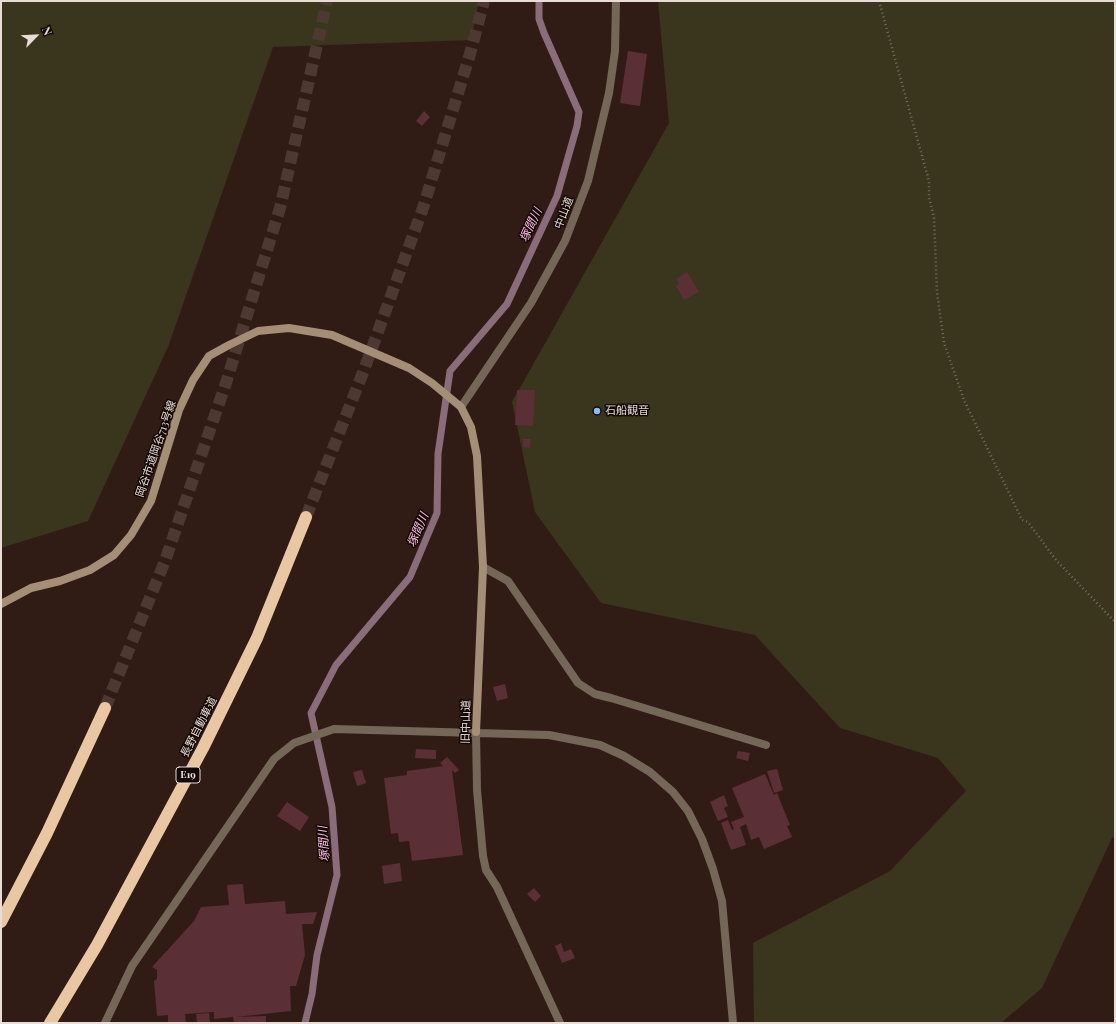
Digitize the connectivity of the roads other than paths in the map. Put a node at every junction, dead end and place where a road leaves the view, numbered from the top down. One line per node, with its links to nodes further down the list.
1 (616, 1): 2 (street, 中山道)
2 (460, 406): 4 (street, 旧中山道); 5 (street, 岡谷市道岡谷713号線)
3 (306, 517): 12 (highway, 長野自動車道 / E19)
4 (483, 567): 7 (street, 旧中山道); 8 (street)
5 (1, 604)
6 (105, 708): 9 (highway)
7 (476, 732): 15 (street); 16 (street, 旧中山道); 17 (street)
8 (766, 745)
9 (47, 833): 10 (highway); 11 (highway)
10 (1, 904)
11 (1, 922)
12 (97, 945): 13 (highway, 長野自動車道 / E19); 14 (highway)
13 (50, 1023)
14 (59, 1023)
15 (105, 1023)
16 (560, 1023)
17 (733, 1023)

